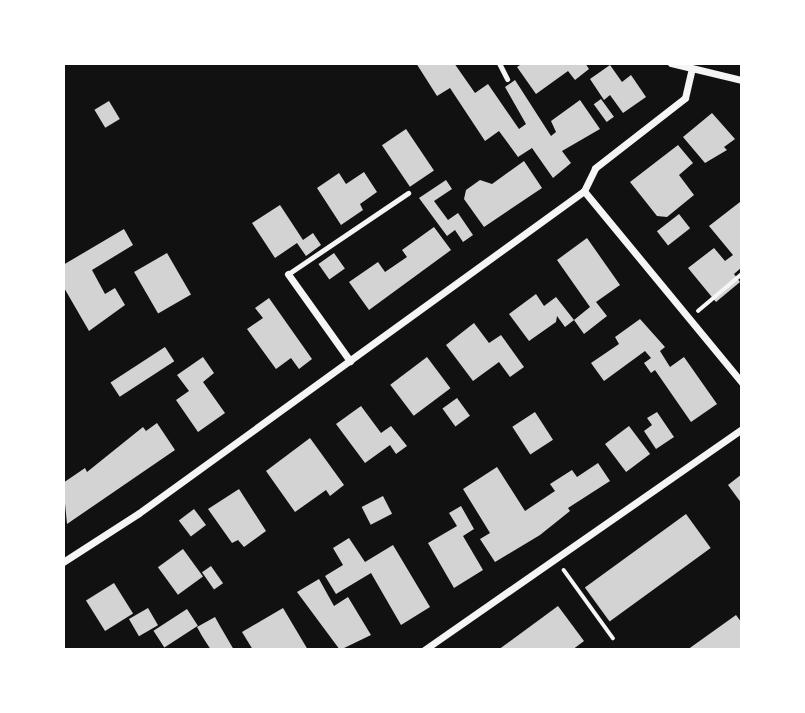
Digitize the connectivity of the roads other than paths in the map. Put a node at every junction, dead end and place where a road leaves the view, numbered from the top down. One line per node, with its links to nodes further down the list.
1 (499, 63): 4 (lane)
2 (671, 63): 3 (street)
3 (691, 72): 5 (street); 6 (street)
4 (507, 79)
5 (742, 80)
6 (584, 191): 9 (street); 10 (street)
7 (408, 193): 8 (lane)
8 (288, 274): 9 (street)
9 (349, 361): 12 (street)
10 (742, 383)
11 (742, 429): 13 (street)
12 (63, 562)
13 (424, 650)

